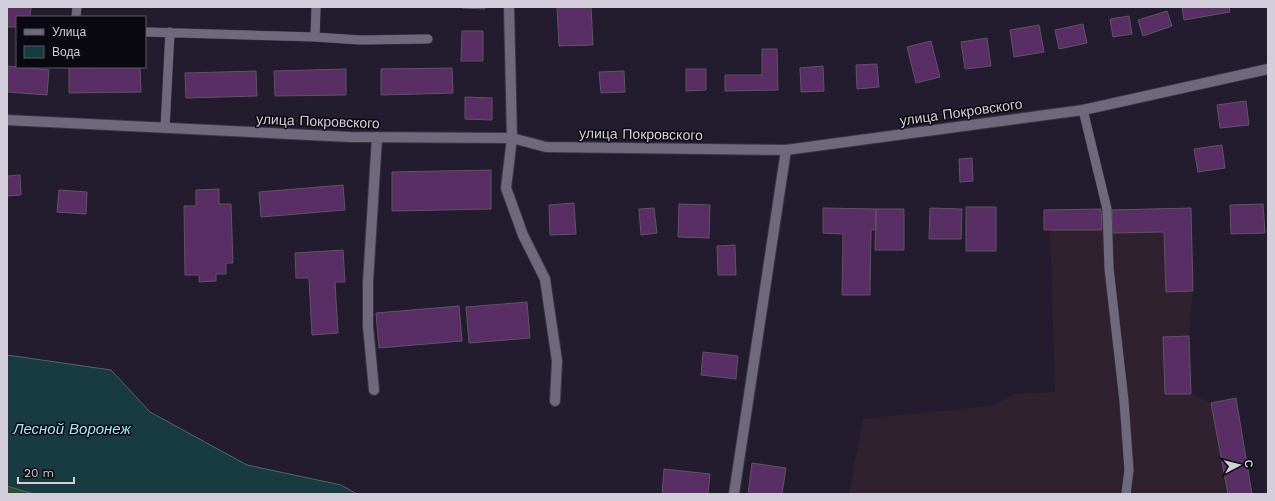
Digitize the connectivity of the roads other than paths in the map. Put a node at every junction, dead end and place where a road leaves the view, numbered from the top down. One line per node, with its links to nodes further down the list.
1 (316, 7): 5 (lane)
2 (509, 7): 12 (street)
3 (146, 32): 4 (lane)
4 (170, 32): 5 (lane); 10 (lane)
5 (315, 37): 6 (lane)
6 (428, 39)
7 (1268, 68): 8 (street, улица Покровского)
8 (1083, 110): 13 (street, улица Покровского); 17 (lane)
9 (7, 120): 10 (street, улица Покровского)
10 (165, 128): 11 (street, улица Покровского)
11 (377, 138): 12 (street, улица Покровского); 14 (street)
12 (512, 138): 13 (street, улица Покровского); 15 (street)
13 (786, 150): 16 (street)
14 (374, 390)
15 (555, 401)
16 (734, 494)
17 (1126, 494)

